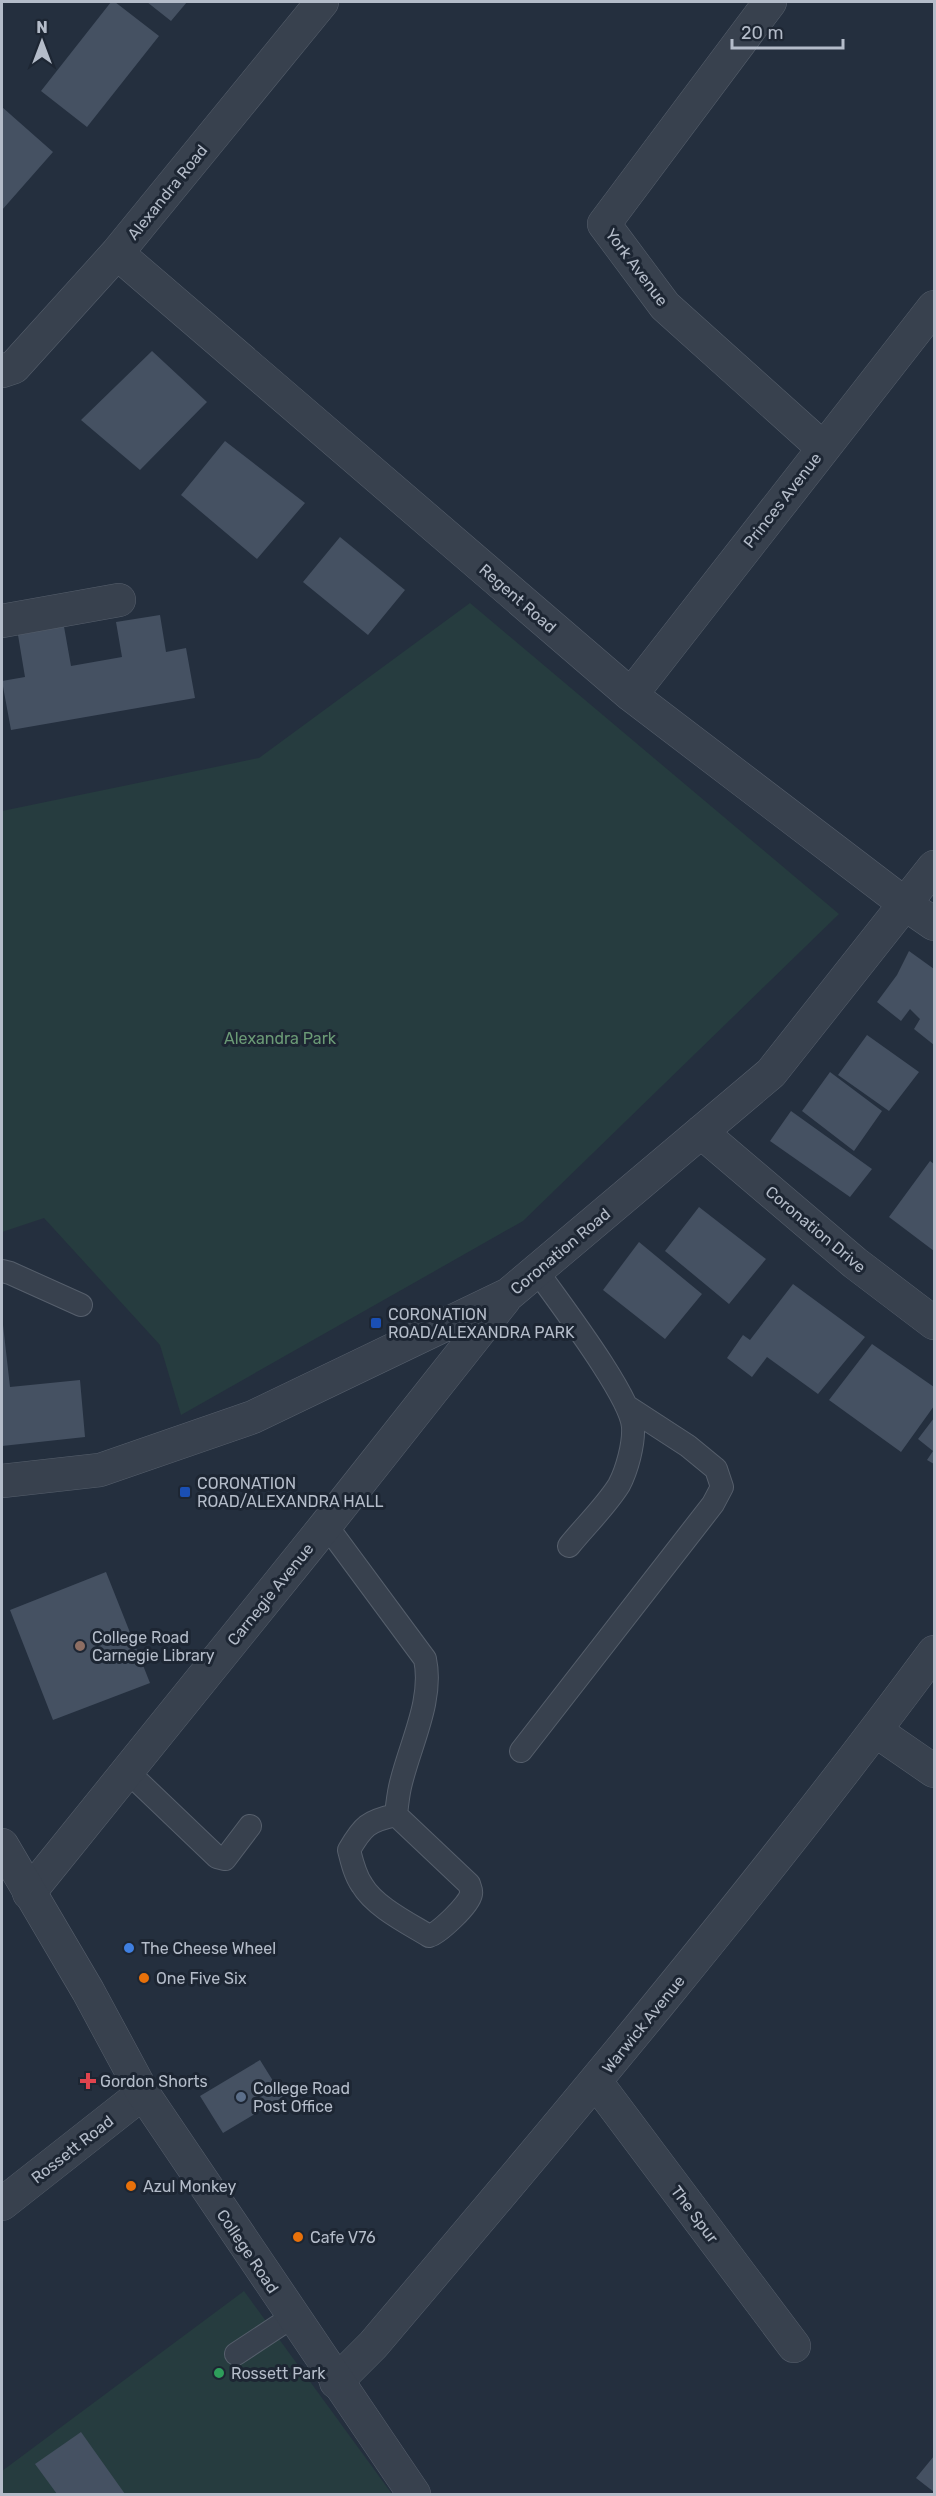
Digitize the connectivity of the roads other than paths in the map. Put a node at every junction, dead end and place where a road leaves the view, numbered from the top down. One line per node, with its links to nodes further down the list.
1 (322, 2): 3 (street, Alexandra Road)
2 (770, 2): 6 (street, York Avenue)
3 (117, 253): 5 (street, Alexandra Road); 9 (street, Regent Road)
4 (934, 307): 6 (street, Princes Avenue)
5 (2, 371)
6 (823, 448): 9 (street, Princes Avenue)
7 (119, 600): 8 (street)
8 (2, 621)
9 (631, 694): 11 (street, Regent Road)
10 (934, 867): 11 (street, Coronation Road)
11 (905, 904): 12 (street, Regent Road); 13 (street, Coronation Road)
12 (934, 924)
13 (701, 1132): 15 (street, Coronation Road); 18 (street, Coronation Drive)
14 (2, 1271): 17 (lane)
15 (537, 1271): 16 (street, Coronation Road); 19 (lane)
16 (509, 1294): 20 (street, Coronation Road); 21 (street, Carnegie Avenue)
17 (81, 1305)
18 (934, 1323)
19 (628, 1407): 22 (lane); 25 (lane)
20 (2, 1481)
21 (326, 1525): 26 (street, Carnegie Avenue); 28 (lane)
22 (569, 1545)
23 (934, 1652): 24 (street, Warwick Avenue)
24 (876, 1731): 27 (street); 32 (street, Warwick Avenue)
25 (521, 1751)
26 (128, 1771): 29 (lane); 31 (street, Carnegie Avenue)
27 (934, 1772)
28 (396, 1815): 28 (lane)
29 (250, 1826)
30 (2, 1845): 31 (street, College Road)
31 (29, 1893): 33 (street, College Road)
32 (596, 2082): 36 (street, The Spur); 38 (street, Warwick Avenue)
33 (143, 2093): 34 (street, Rossett Road); 35 (street, College Road)
34 (2, 2204)
35 (292, 2317): 37 (lane); 38 (street, College Road)
36 (794, 2346)
37 (236, 2354)
38 (336, 2382): 39 (street, College Road)
39 (414, 2494)

